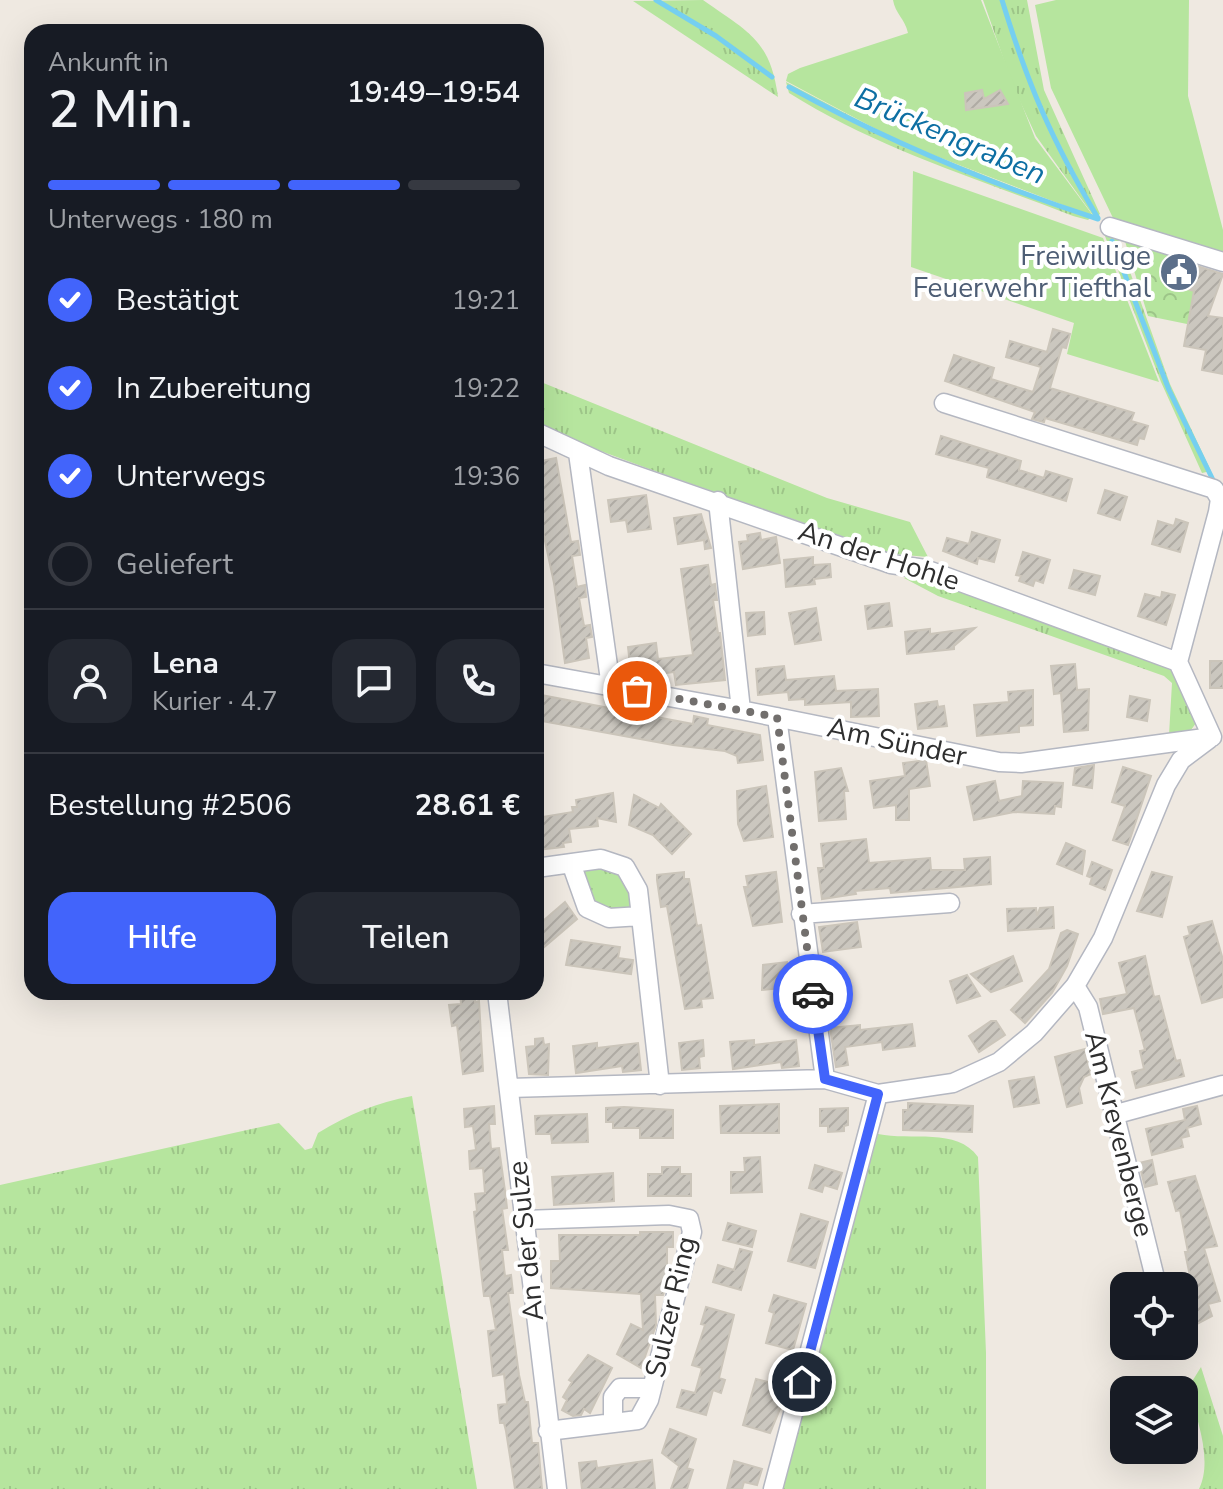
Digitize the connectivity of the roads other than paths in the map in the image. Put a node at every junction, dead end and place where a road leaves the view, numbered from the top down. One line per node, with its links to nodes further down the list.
1 (1110, 227): 2 (street)
2 (1223, 262)
3 (944, 403): 7 (street)
4 (544, 436): 5 (street, An der Hohle)
5 (578, 453): 6 (street, An der Hohle); 9 (street)
6 (718, 501): 7 (street, An der Hohle); 10 (street)
7 (1178, 662): 12 (street)
8 (544, 674): 9 (street, Am Sünder)
9 (611, 687): 10 (street, Am Sünder)
10 (741, 710): 11 (street, Am Sünder)
11 (777, 717): 12 (street, Am Sünder); 16 (street)
12 (1218, 736): 18 (street)
13 (571, 863): 14 (street); 17 (street); 17 (street)
14 (544, 867)
15 (950, 903): 16 (street)
16 (801, 914): 20 (street)
17 (641, 916): 21 (street)
18 (1075, 986): 24 (street); 25 (street, Am Kreyenberge)
19 (498, 1000): 23 (street, An der Sulze)
20 (825, 1079): 21 (street); 24 (street)
21 (660, 1085): 23 (street)
22 (1223, 1085): 25 (street)
23 (509, 1088): 26 (street, An der Sulze)
24 (878, 1094): 32 (street)
25 (1113, 1115): 27 (street, Am Kreyenberge)
26 (524, 1220): 28 (street, Sulzer Ring); 30 (street, An der Sulze)
27 (1153, 1272)
28 (652, 1388): 29 (street, Sulzer Ring); 29 (street)
29 (613, 1423): 30 (street, Sulzer Ring)
30 (548, 1431): 31 (street, An der Sulze)
31 (557, 1489)
32 (773, 1489)

